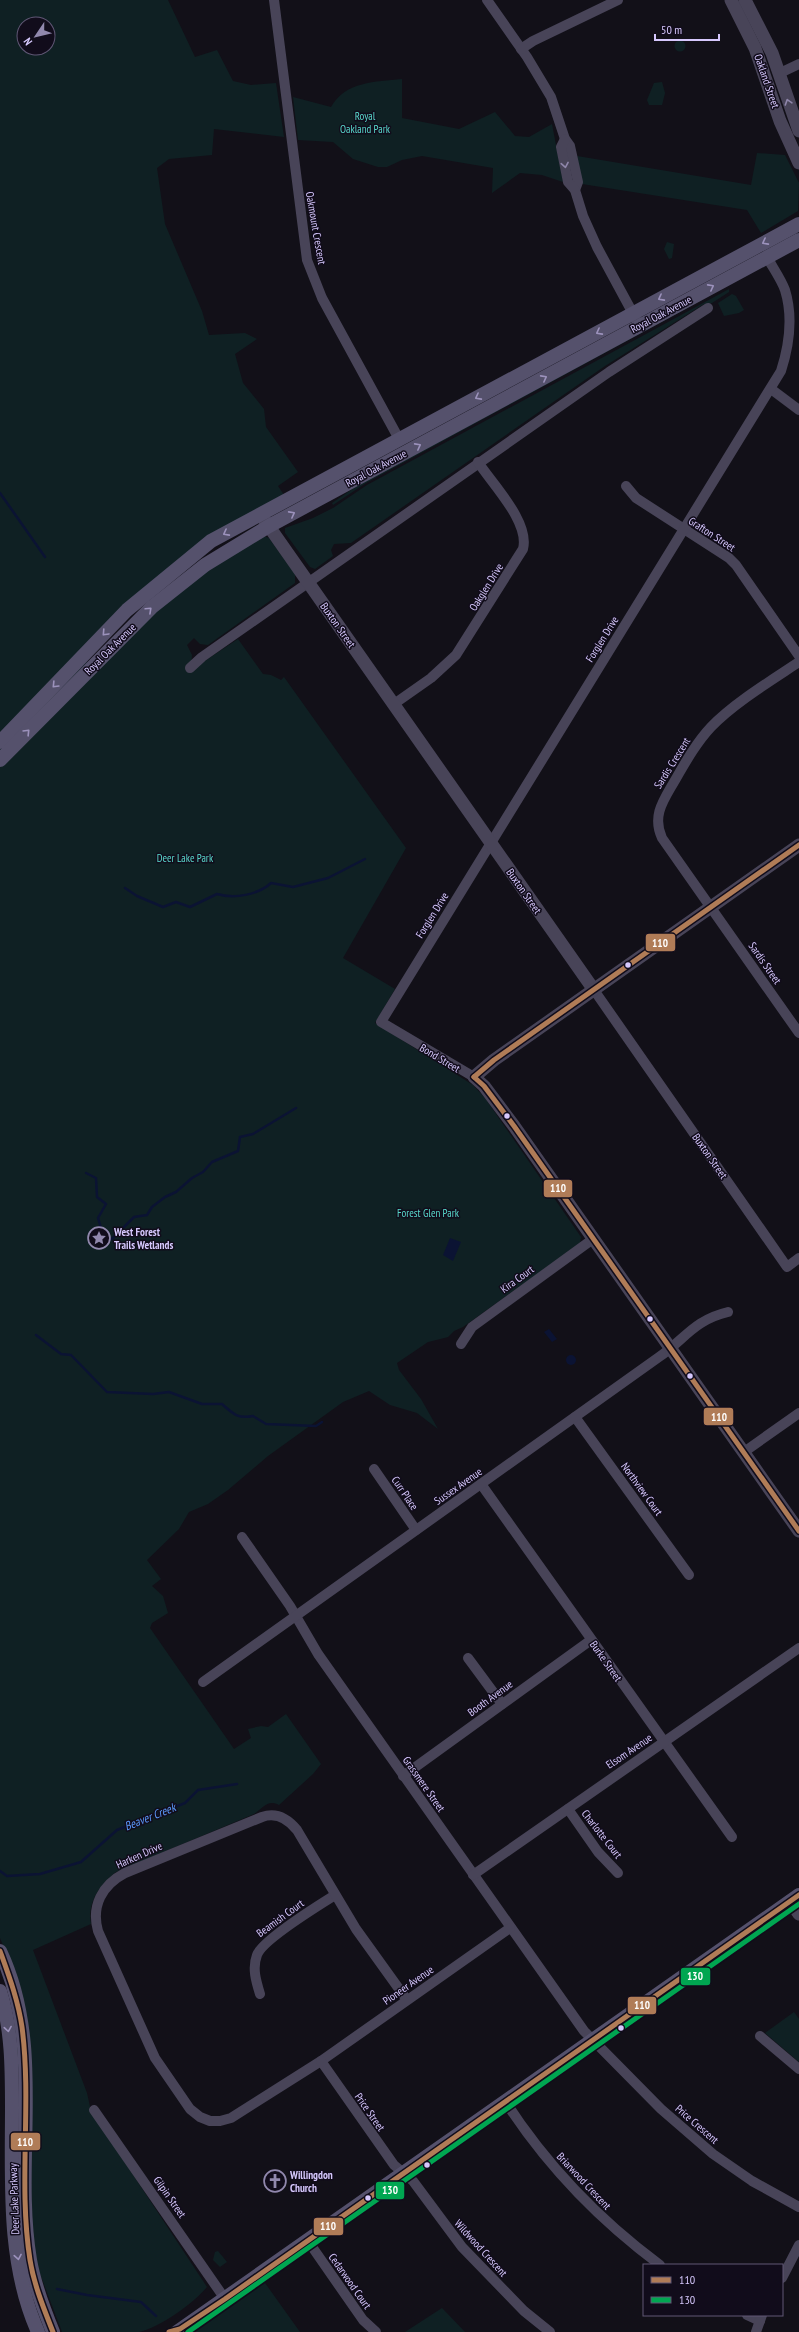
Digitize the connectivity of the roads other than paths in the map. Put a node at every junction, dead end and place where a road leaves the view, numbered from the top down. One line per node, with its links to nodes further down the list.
1 (274, 0): 19 (street, Oakmount Crescent)
2 (487, 0): 6 (street)
3 (618, 0): 6 (street)
4 (731, 0): 10 (street, Oakland Street)
5 (745, 0): 8 (street, Oakland Street)
6 (521, 49): 15 (street)
7 (797, 68): 8 (street)
8 (780, 73): 9 (street, Oakland Street, one-way to 8)
9 (799, 131)
10 (799, 163)
11 (799, 224): 15 (main road, Royal Oak Avenue, one-way to 15)
12 (799, 240): 13 (main road, Royal Oak Avenue)
13 (767, 257): 16 (main road, Royal Oak Avenue, one-way to 13); 17 (street, Forglen Drive)
14 (708, 308): 20 (street, Royal Oak Avenue)
15 (633, 313): 16 (street); 19 (main road, Royal Oak Avenue, one-way to 19)
16 (640, 326): 23 (main road, Royal Oak Avenue, one-way to 16)
17 (770, 389): 18 (street); 24 (street, Forglen Drive)
18 (799, 410)
19 (399, 439): 22 (main road, Royal Oak Avenue)
20 (478, 462): 25 (street, Royal Oak Avenue); 30 (street, Oakglen Drive)
21 (626, 486): 24 (street, Grafton Street)
22 (261, 514): 23 (street, Buxton Street); 27 (main road, Royal Oak Avenue, one-way to 27)
23 (269, 526): 25 (street, Buxton Street); 27 (main road, Royal Oak Avenue, one-way to 23)
24 (684, 530): 26 (street, Grafton Street); 33 (street, Forglen Drive)
25 (308, 582): 29 (street, Royal Oak Avenue); 30 (street, Buxton Street)
26 (799, 656)
27 (87, 662): 31 (main road, Royal Oak Avenue, one-way to 31); 32 (main road, Royal Oak Avenue, one-way to 27)
28 (799, 662): 35 (street, Sardis Crescent)
29 (190, 668)
30 (394, 704): 33 (street, Buxton Street)
31 (0, 742)
32 (0, 760)
33 (490, 842): 36 (street, Buxton Street); 37 (street, Forglen Drive)
34 (799, 845): 35 (street)
35 (711, 907): 36 (street); 38 (street, Sardis Street)
36 (594, 990): 39 (street); 41 (street, Buxton Street)
37 (381, 1022): 39 (street, Bond Street)
38 (799, 1033)
39 (474, 1078): 40 (street, Bond Street)
40 (593, 1239): 43 (street, Kira Court); 44 (street, Bond Street)
41 (799, 1258)
42 (728, 1312): 44 (street, Sussex Avenue)
43 (461, 1344)
44 (670, 1347): 46 (street, Sussex Avenue); 47 (street, Bond Street)
45 (799, 1413): 47 (street)
46 (575, 1417): 49 (street, Sussex Avenue); 53 (street, Northview Court)
47 (744, 1452): 51 (street, Bond Street)
48 (374, 1469): 50 (street, Curr Place)
49 (481, 1484): 50 (street, Sussex Avenue); 55 (street, Burke Street)
50 (416, 1530): 54 (street, Sussex Avenue)
51 (799, 1531)
52 (242, 1537): 54 (street, Grassmere Street)
53 (689, 1575)
54 (295, 1616): 58 (street, Sussex Avenue); 61 (street, Grassmere Street)
55 (591, 1640): 59 (street, Booth Avenue); 60 (street, Burke Street)
56 (799, 1648): 60 (street, Elsom Avenue)
57 (468, 1658): 59 (street)
58 (202, 1682)
59 (502, 1704): 61 (street, Booth Avenue)
60 (664, 1742): 62 (street, Elsom Avenue); 63 (street, Burke Street)
61 (403, 1776): 65 (street, Grassmere Street)
62 (568, 1809): 64 (street, Charlotte Court); 65 (street, Elsom Avenue)
63 (732, 1837)
64 (618, 1873)
65 (474, 1875): 69 (street, Grassmere Street)
66 (335, 1894): 72 (street, Beamish Court); 73 (street, Harken Drive); 76 (street, Harken Drive)
67 (794, 1898): 68 (street); 75 (main road)
68 (799, 1914)
69 (510, 1928): 73 (street, Pioneer Avenue); 75 (street, Grassmere Street)
70 (0, 1951): 90 (main road, Deer Lake Parkway)
71 (0, 1991): 89 (main road, Deer Lake Parkway, one-way to 89)
72 (260, 1994)
73 (407, 2000): 76 (street, Pioneer Avenue)
74 (760, 2036): 77 (street)
75 (592, 2041): 78 (main road); 81 (street, Price Crescent)
76 (320, 2061): 80 (street, Price Street)
77 (799, 2069)
78 (505, 2101): 80 (main road); 84 (street, Briarwood Crescent)
79 (94, 2110): 86 (street, Gilpin Street)
80 (403, 2174): 82 (main road); 92 (street, Wildwood Crescent)
81 (799, 2207)
82 (308, 2241): 86 (main road); 91 (street, Cedarwood Court)
83 (799, 2245): 85 (street)
84 (659, 2264)
85 (783, 2276)
86 (225, 2299): 88 (main road)
87 (761, 2318): 93 (street)
88 (175, 2331)
89 (38, 2332)
90 (53, 2332)
91 (376, 2332)
92 (550, 2332)
93 (756, 2332)

